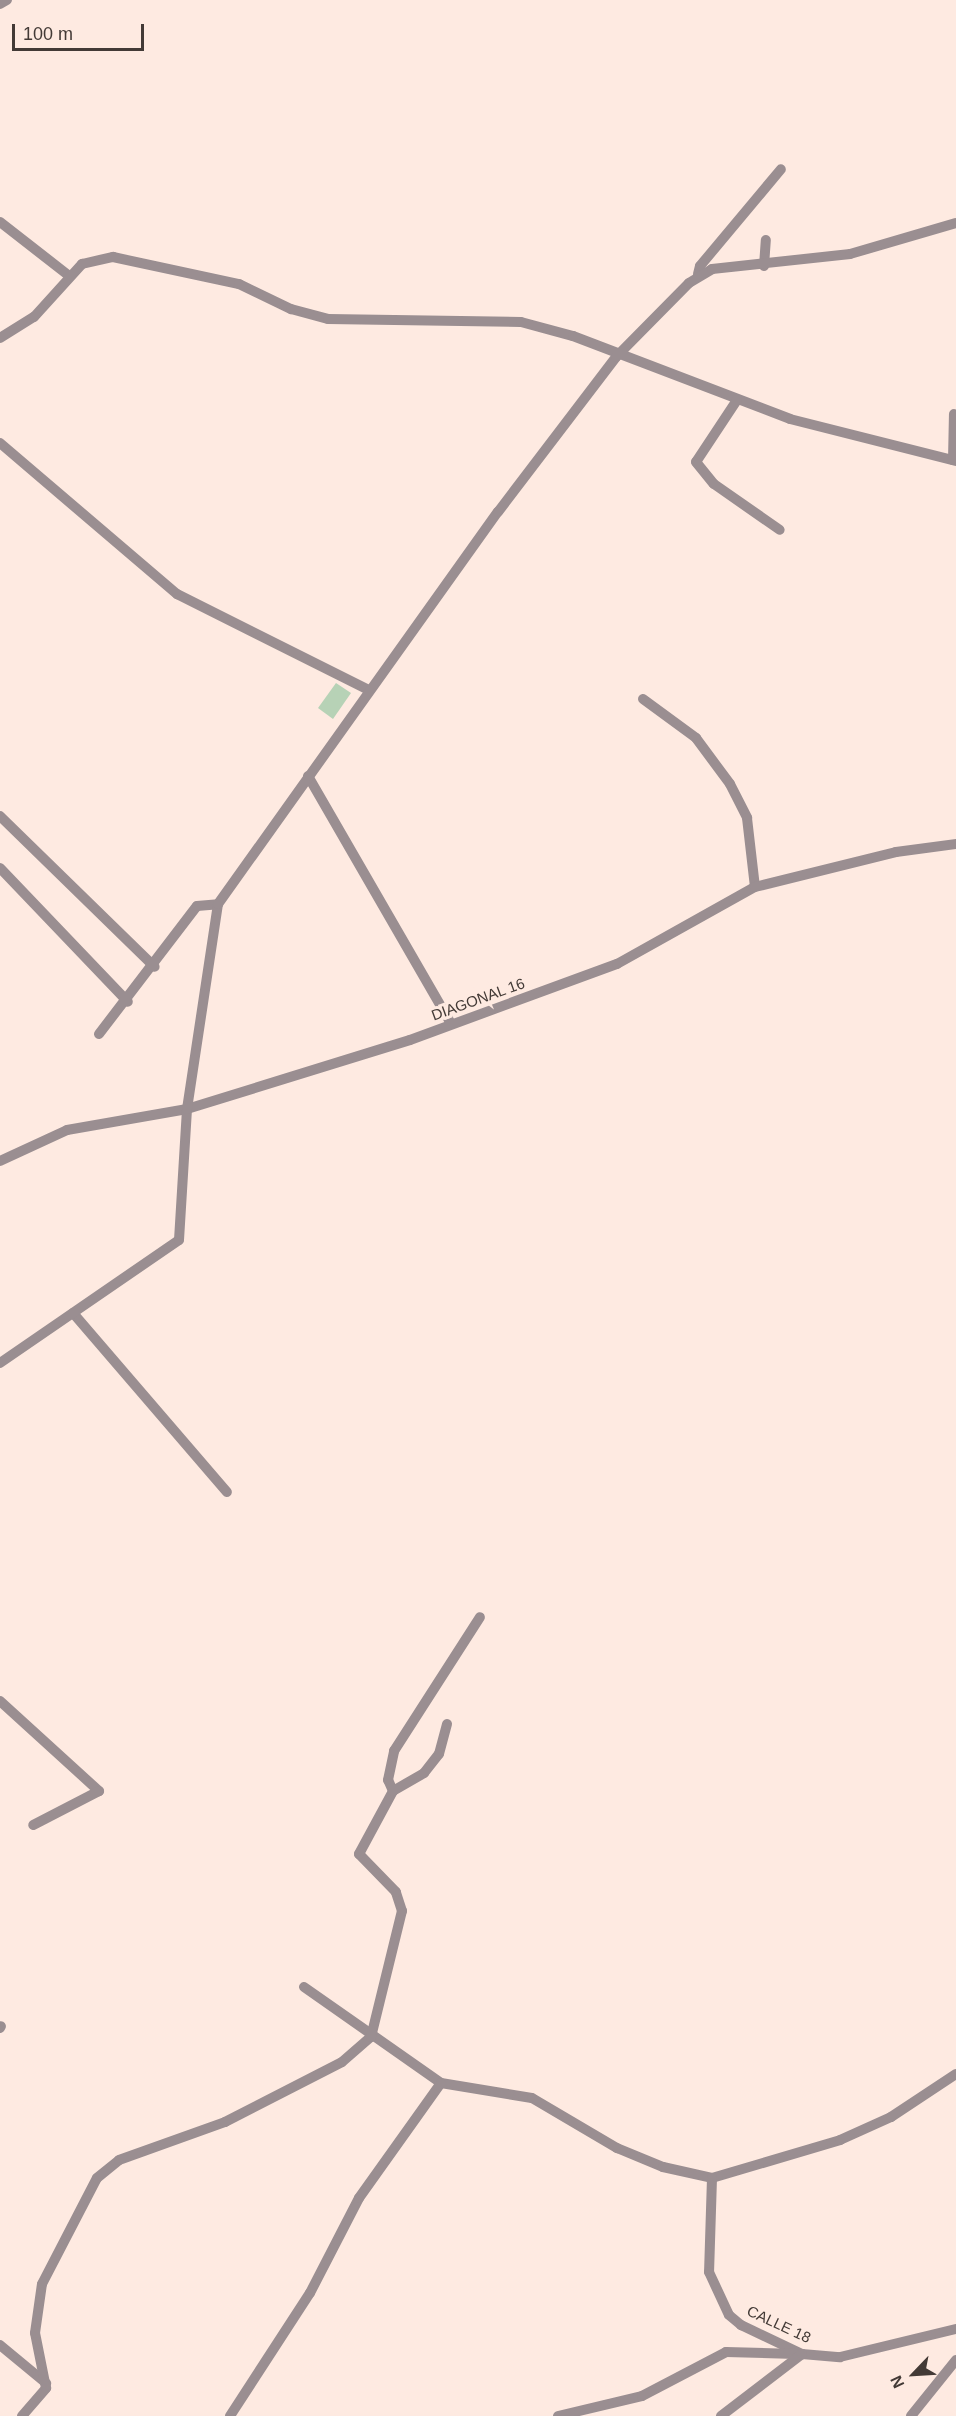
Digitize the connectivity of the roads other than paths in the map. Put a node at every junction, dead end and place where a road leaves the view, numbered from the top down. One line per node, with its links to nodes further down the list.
1 (7, 0): 2 (street)
2 (0, 4)
3 (781, 170): 8 (street)
4 (0, 222): 9 (street)
5 (956, 223): 7 (street)
6 (766, 240): 7 (street)
7 (764, 266): 8 (street)
8 (698, 274): 11 (street)
9 (68, 275): 10 (street); 11 (street)
10 (0, 338)
11 (616, 357): 12 (street); 17 (street)
12 (737, 400): 15 (street); 16 (street)
13 (954, 414): 15 (street)
14 (0, 444): 17 (street)
15 (954, 460)
16 (780, 530)
17 (369, 690): 19 (street)
18 (644, 699): 23 (street)
19 (308, 777): 24 (street); 27 (street)
20 (0, 816): 25 (street)
21 (956, 844): 23 (street, DIAGONAL 16)
22 (0, 868): 26 (street)
23 (754, 887): 27 (street, DIAGONAL 16)
24 (218, 904): 25 (street); 29 (street)
25 (155, 967): 26 (street)
26 (128, 1002): 28 (street)
27 (451, 1024): 29 (street, DIAGONAL 16)
28 (99, 1034)
29 (187, 1109): 30 (street, DIAGONAL 16); 31 (street)
30 (0, 1161)
31 (73, 1313): 32 (street); 33 (street)
32 (0, 1363)
33 (227, 1492)
34 (480, 1617): 37 (street)
35 (0, 1701): 38 (street)
36 (447, 1724): 37 (street)
37 (393, 1791): 40 (street)
38 (33, 1825)
39 (304, 1987): 40 (street)
40 (371, 2037): 42 (street); 48 (street)
41 (956, 2074): 43 (street)
42 (441, 2083): 43 (street); 50 (street)
43 (712, 2178): 46 (street, CALLE 18)
44 (956, 2329): 46 (street, CALLE 18)
45 (0, 2345): 48 (street)
46 (802, 2354): 51 (street); 52 (street)
47 (956, 2360): 53 (street)
48 (46, 2384): 49 (street)
49 (22, 2416)
50 (230, 2416)
51 (558, 2416)
52 (722, 2416)
53 (911, 2416)

